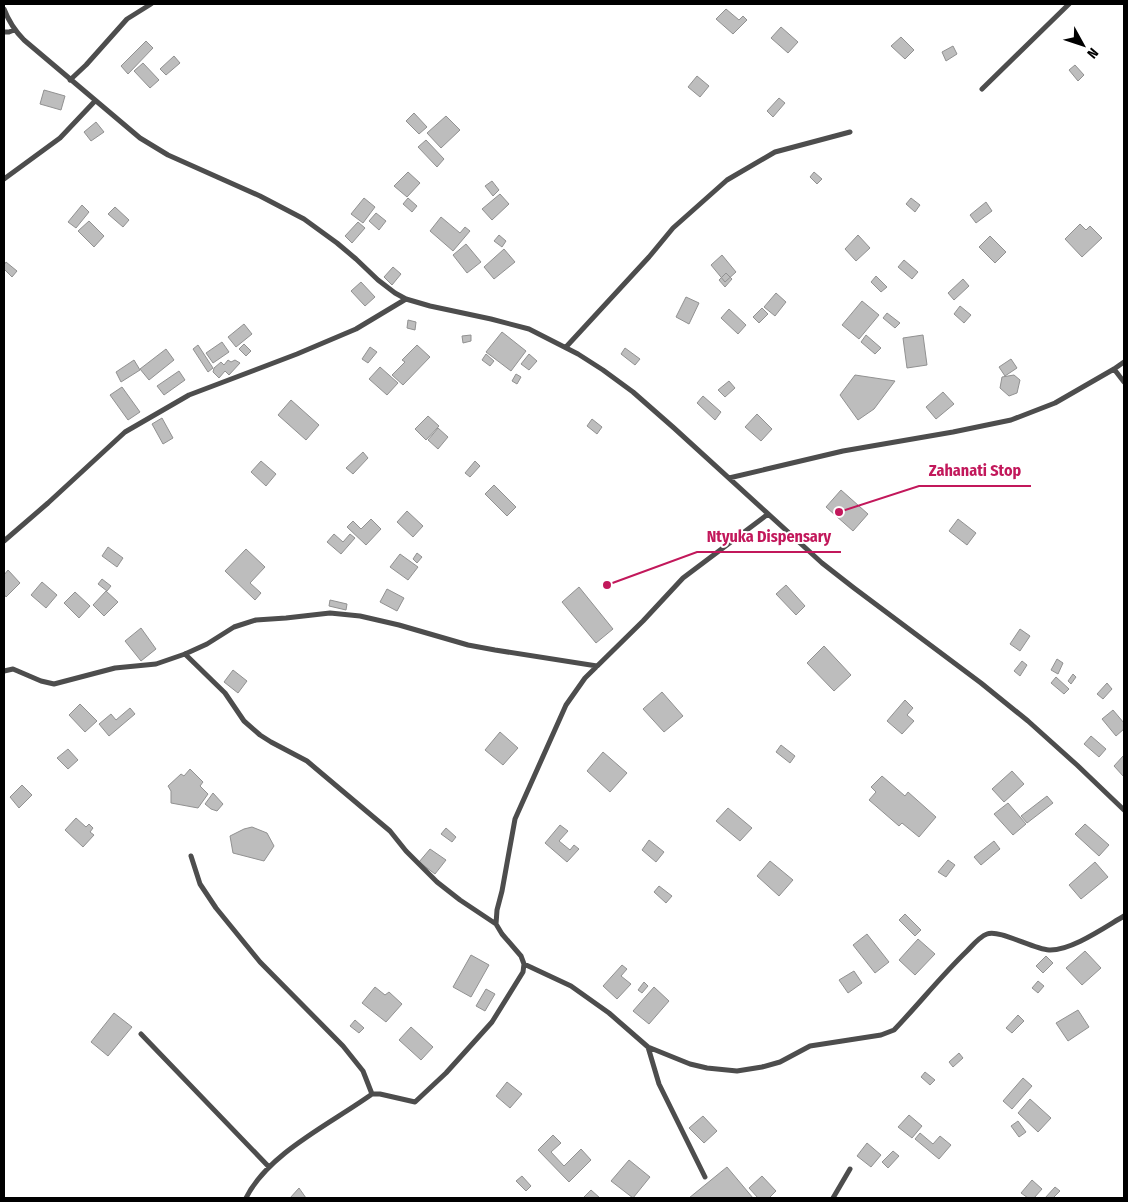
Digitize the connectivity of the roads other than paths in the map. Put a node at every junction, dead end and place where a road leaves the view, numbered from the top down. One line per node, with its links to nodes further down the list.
1 (151, 4): 6 (street)
2 (1068, 4): 7 (street)
3 (4, 9): 4 (street)
4 (14, 30): 5 (street); 6 (street)
5 (4, 32)
6 (70, 80): 8 (street)
7 (982, 89)
8 (95, 101): 10 (street); 11 (street)
9 (850, 132): 12 (street)
10 (4, 179)
11 (406, 299): 12 (street); 18 (street)
12 (566, 347): 16 (street)
13 (1124, 362): 14 (street)
14 (1114, 369): 15 (street); 16 (street)
15 (1124, 382)
16 (729, 478): 17 (street)
17 (768, 514): 20 (street); 22 (street)
18 (4, 540)
19 (185, 654): 20 (street); 21 (street); 25 (street)
20 (597, 666): 25 (street)
21 (4, 670)
22 (1124, 810)
23 (191, 856): 29 (street)
24 (1124, 916): 28 (street)
25 (496, 924): 26 (street)
26 (524, 964): 28 (street); 29 (street)
27 (141, 1034): 30 (street)
28 (648, 1048): 32 (street)
29 (372, 1094): 30 (street)
30 (270, 1167): 33 (street)
31 (850, 1169): 34 (street)
32 (705, 1176)
33 (246, 1198)
34 (833, 1198)

